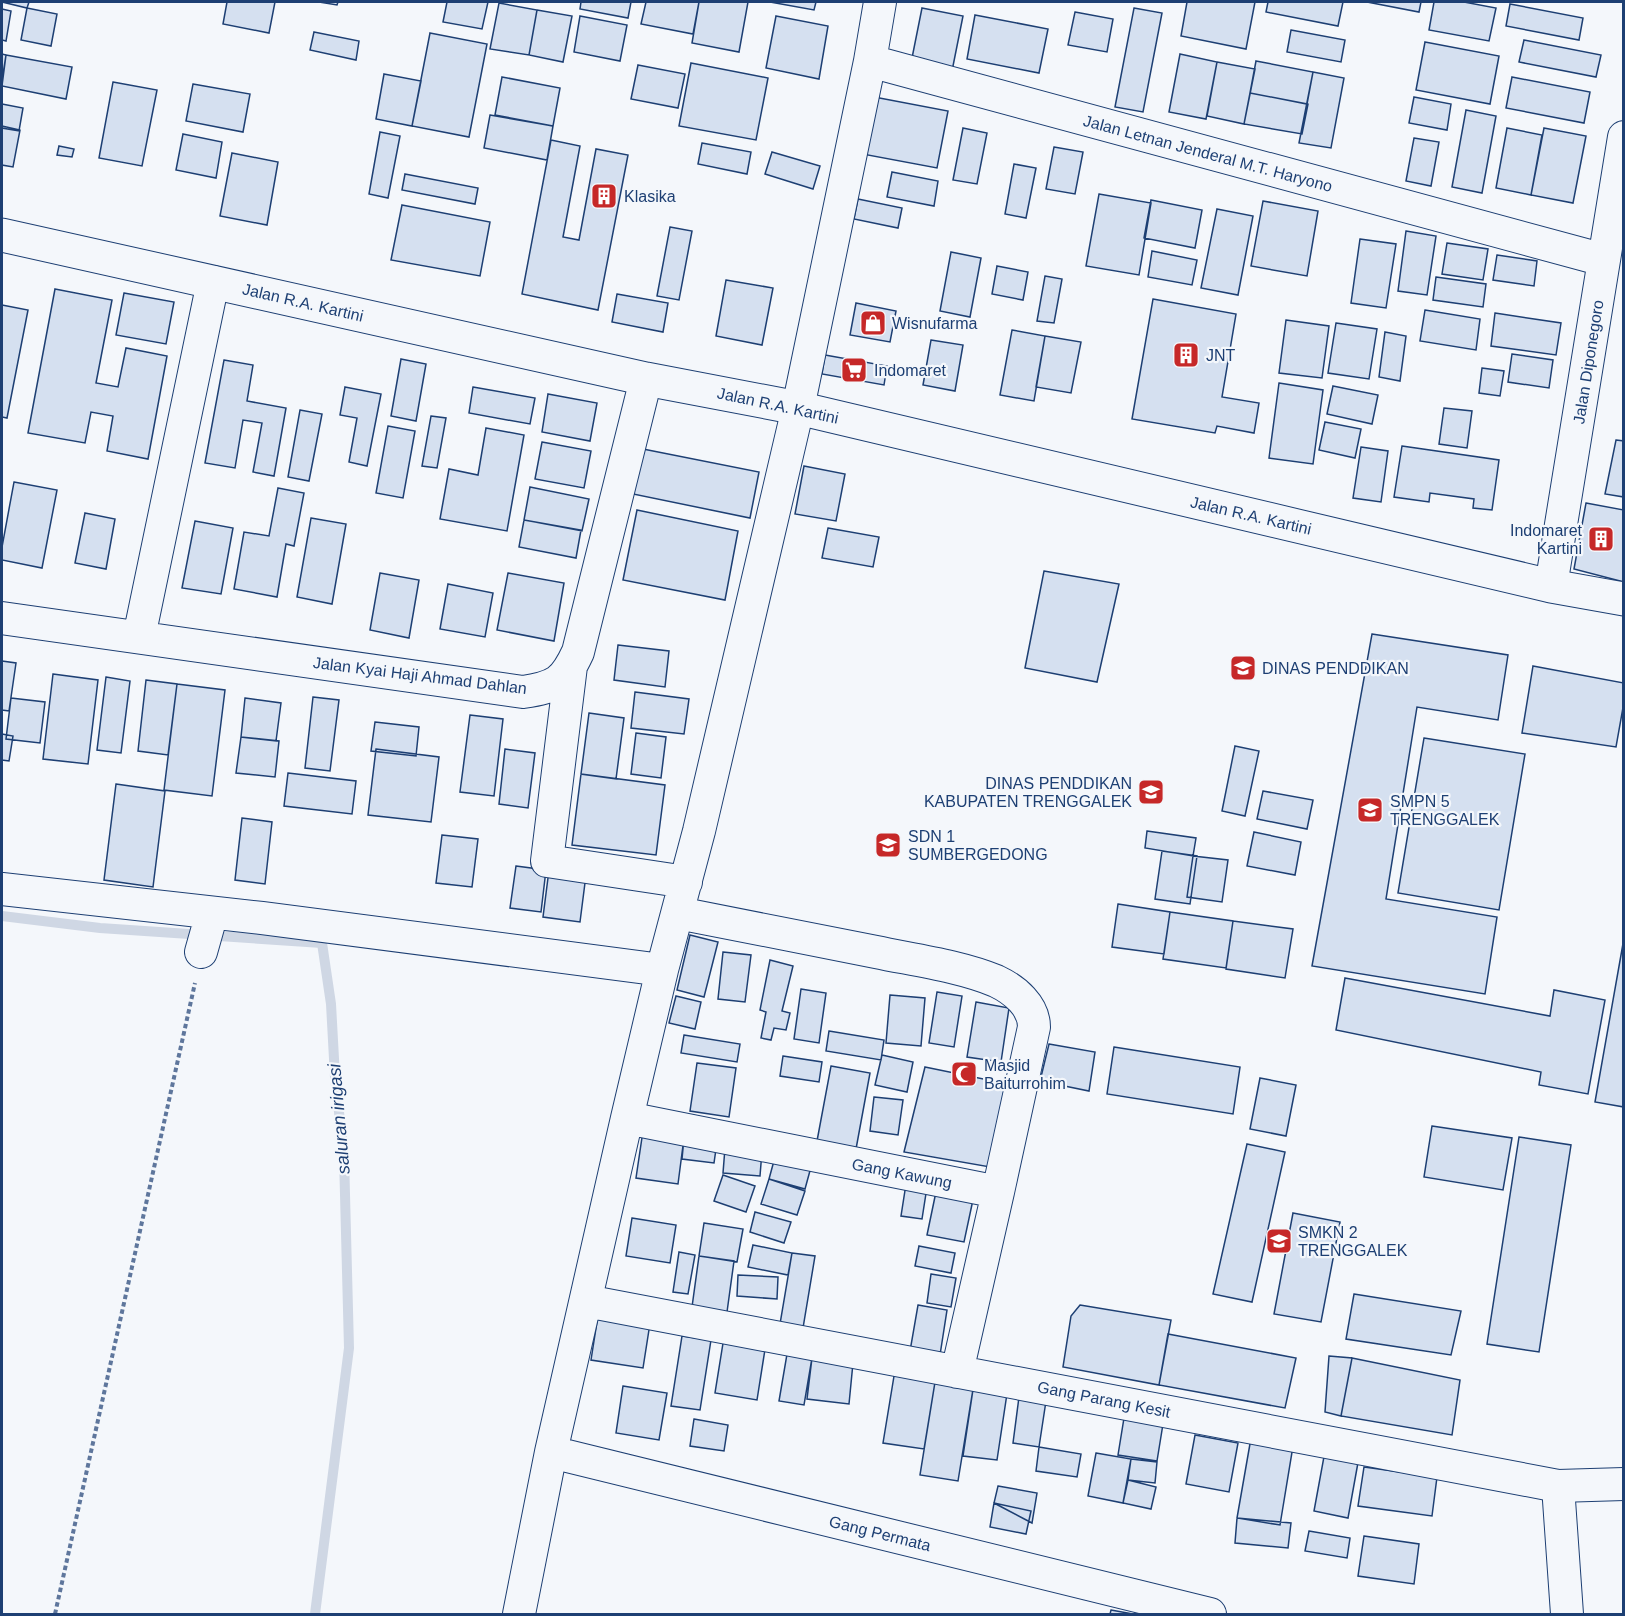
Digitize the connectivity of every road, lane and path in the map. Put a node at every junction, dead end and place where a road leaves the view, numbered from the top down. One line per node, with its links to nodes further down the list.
1 (880, 2): 2 (street)
2 (870, 61): 5 (street, Jalan Letnan Jenderal M.T. Haryono); 8 (street)
3 (1623, 137): 5 (street, Jalan Diponegoro)
4 (2, 235): 6 (street, Jalan R.A. Kartini)
5 (1604, 260): 9 (street, Jalan Diponegoro)
6 (213, 282): 7 (street, Jalan R.A. Kartini); 12 (street)
7 (646, 379): 8 (street, Jalan R.A. Kartini); 13 (street, Jalan Kyai Haji Ahmad Dahlan)
8 (798, 408): 9 (street, Jalan R.A. Kartini); 14 (street)
9 (1551, 586): 10 (street, Jalan R.A. Kartini)
10 (1623, 599)
11 (2, 618): 12 (street, Jalan Kyai Haji Ahmad Dahlan)
12 (139, 637): 13 (street, Jalan Kyai Haji Ahmad Dahlan)
13 (571, 666): 14 (street)
14 (686, 882): 16 (street)
15 (2, 889): 17 (street)
16 (678, 913): 18 (street); 20 (street)
17 (207, 930): 18 (street); 26 (path)
18 (662, 970): 19 (street)
19 (627, 1118): 20 (street, Gang Kawung); 21 (street)
20 (998, 1192): 22 (street)
21 (586, 1300): 22 (street, Gang Parang Kesit); 23 (street)
22 (957, 1372): 25 (street, Gang Parang Kesit)
23 (551, 1452): 27 (street); 28 (street, Gang Permata)
24 (1623, 1484): 25 (street, Gang Parang Kesit)
25 (1558, 1486): 29 (street)
26 (54, 1614)
27 (519, 1614)
28 (1209, 1614)
29 (1567, 1614)

